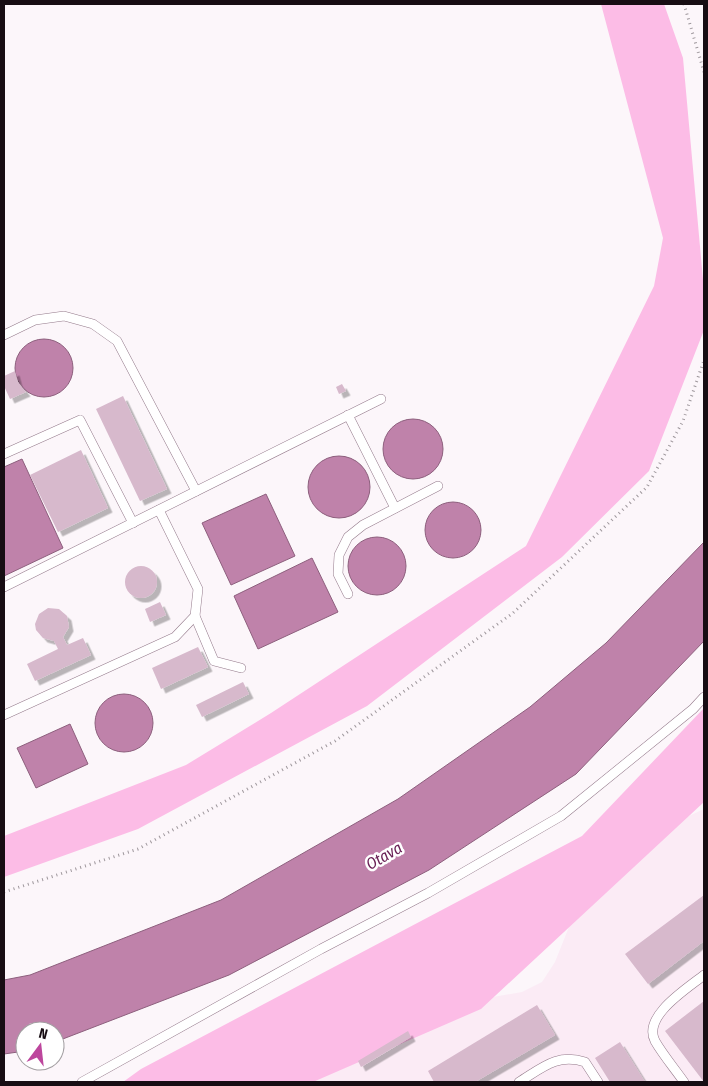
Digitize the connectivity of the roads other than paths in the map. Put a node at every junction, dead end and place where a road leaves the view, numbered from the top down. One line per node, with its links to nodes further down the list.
1 (4, 335): 6 (lane)
2 (380, 399): 3 (lane)
3 (348, 415): 6 (lane); 7 (lane)
4 (4, 454): 9 (lane)
5 (438, 486): 7 (lane)
6 (196, 491): 8 (lane)
7 (395, 508): 11 (lane)
8 (159, 510): 9 (lane); 12 (lane)
9 (133, 523): 10 (lane)
10 (4, 587)
11 (348, 594)
12 (195, 616): 13 (lane); 15 (lane)
13 (241, 668)
14 (704, 697): 17 (lane)
15 (4, 716)
16 (704, 974): 20 (lane)
17 (82, 1082)
18 (519, 1082): 19 (lane)
19 (598, 1082)
20 (684, 1082)

